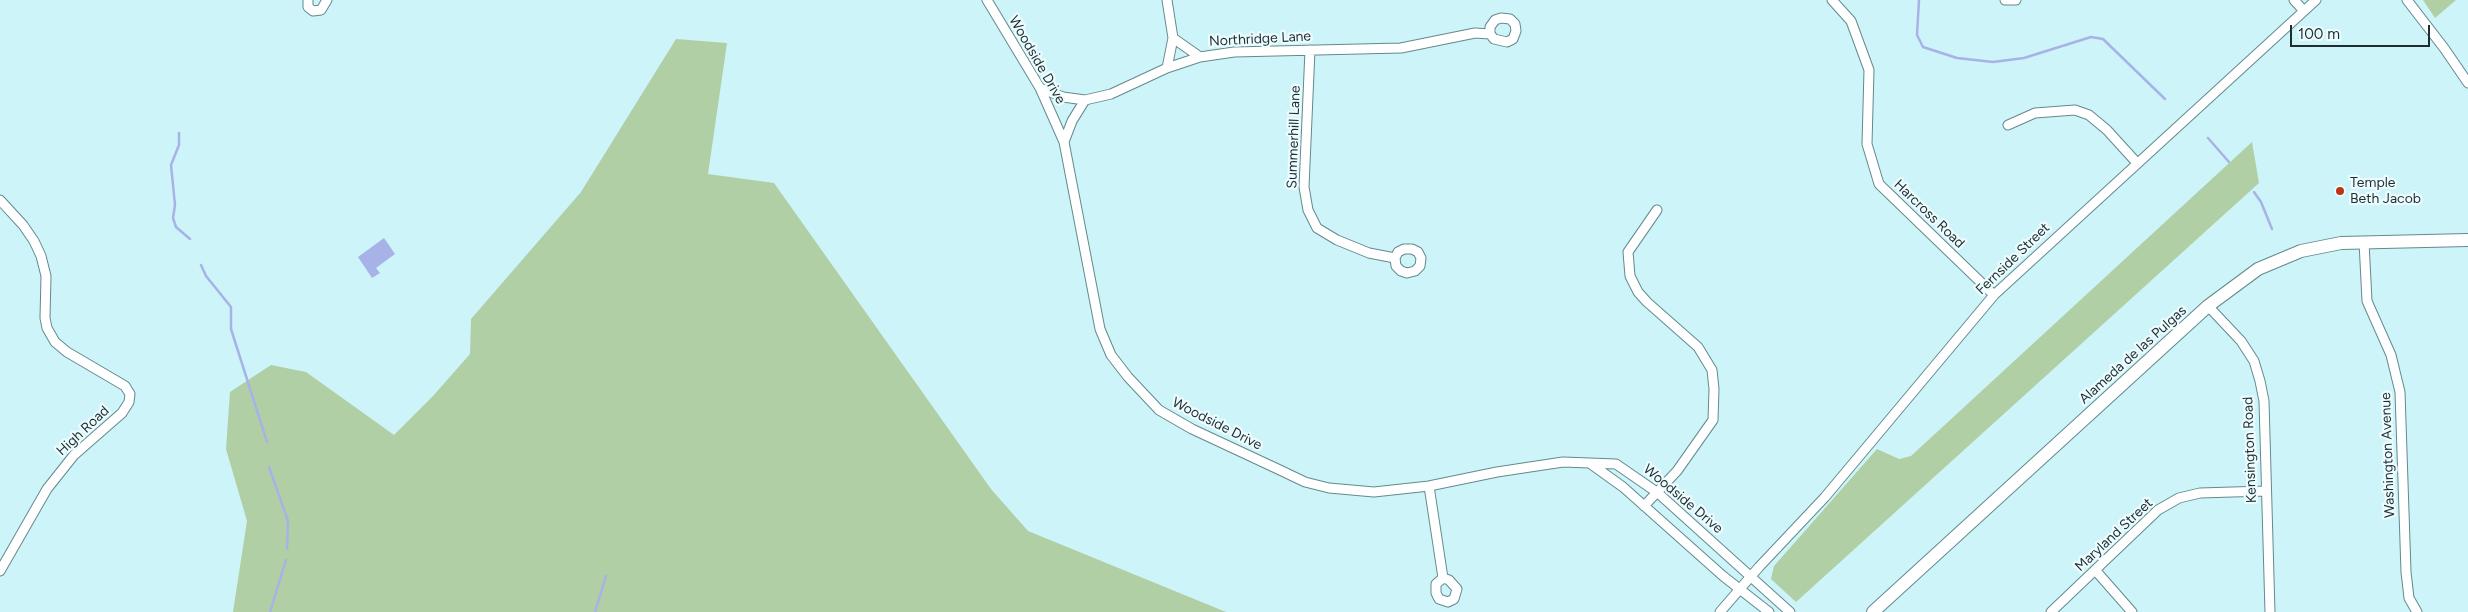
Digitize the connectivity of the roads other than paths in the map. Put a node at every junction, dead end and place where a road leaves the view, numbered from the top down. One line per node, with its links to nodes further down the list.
1 (308, 0): 2 (street)
2 (327, 0)
3 (987, 0): 18 (street, Woodside Drive)
4 (1167, 0): 13 (street)
5 (1832, 0): 28 (street, Harcross Road)
6 (2005, 0): 7 (street)
7 (2016, 0)
8 (2294, 0): 11 (street)
9 (2316, 0): 11 (street, Fernside Street)
10 (2407, 0): 17 (street)
11 (2304, 12): 22 (street, Fernside Street)
12 (1490, 34): 14 (street, Northridge Lane)
13 (1174, 38): 15 (street); 16 (street)
14 (1310, 50): 15 (street, Northridge Lane); 27 (street, Summerhill Lane)
15 (1200, 57): 16 (street, Northridge Lane)
16 (1167, 68): 19 (street, Northridge Lane)
17 (2468, 83)
18 (1040, 88): 19 (street, Northridge Lane); 21 (street, Woodside Drive)
19 (1085, 100): 21 (street)
20 (2008, 125): 22 (street)
21 (1064, 142): 31 (street, Woodside Drive)
22 (2137, 162): 28 (street, Fernside Street)
23 (0, 200): 35 (street, High Road)
24 (1657, 210): 33 (street)
25 (2468, 240): 26 (main road, Alameda de las Pulgas)
26 (2364, 242): 29 (main road, Alameda de las Pulgas); 47 (street, Washington Avenue)
27 (1395, 258)
28 (1994, 294): 38 (street, Fernside Street)
29 (2208, 306): 32 (street, Kensington Road); 43 (main road, Alameda de las Pulgas)
30 (1588, 462): 31 (street, Woodside Drive); 33 (street, Woodside Drive); 34 (street)
31 (1429, 486): 37 (street)
32 (2265, 491): 36 (street, Maryland Street); 46 (street, Kensington Road)
33 (1658, 493): 34 (street); 38 (street, Woodside Drive)
34 (1644, 506): 39 (street)
35 (0, 571)
36 (2096, 571): 44 (street, Maryland Street); 45 (street)
37 (1443, 578)
38 (1750, 578): 39 (street, Fernside Street); 42 (street, Woodside Drive)
39 (1741, 588): 40 (street, Fernside Street); 41 (street)
40 (1720, 612)
41 (1769, 612)
42 (1790, 612)
43 (1873, 612)
44 (2050, 612)
45 (2132, 612)
46 (2270, 612)
47 (2417, 612)

